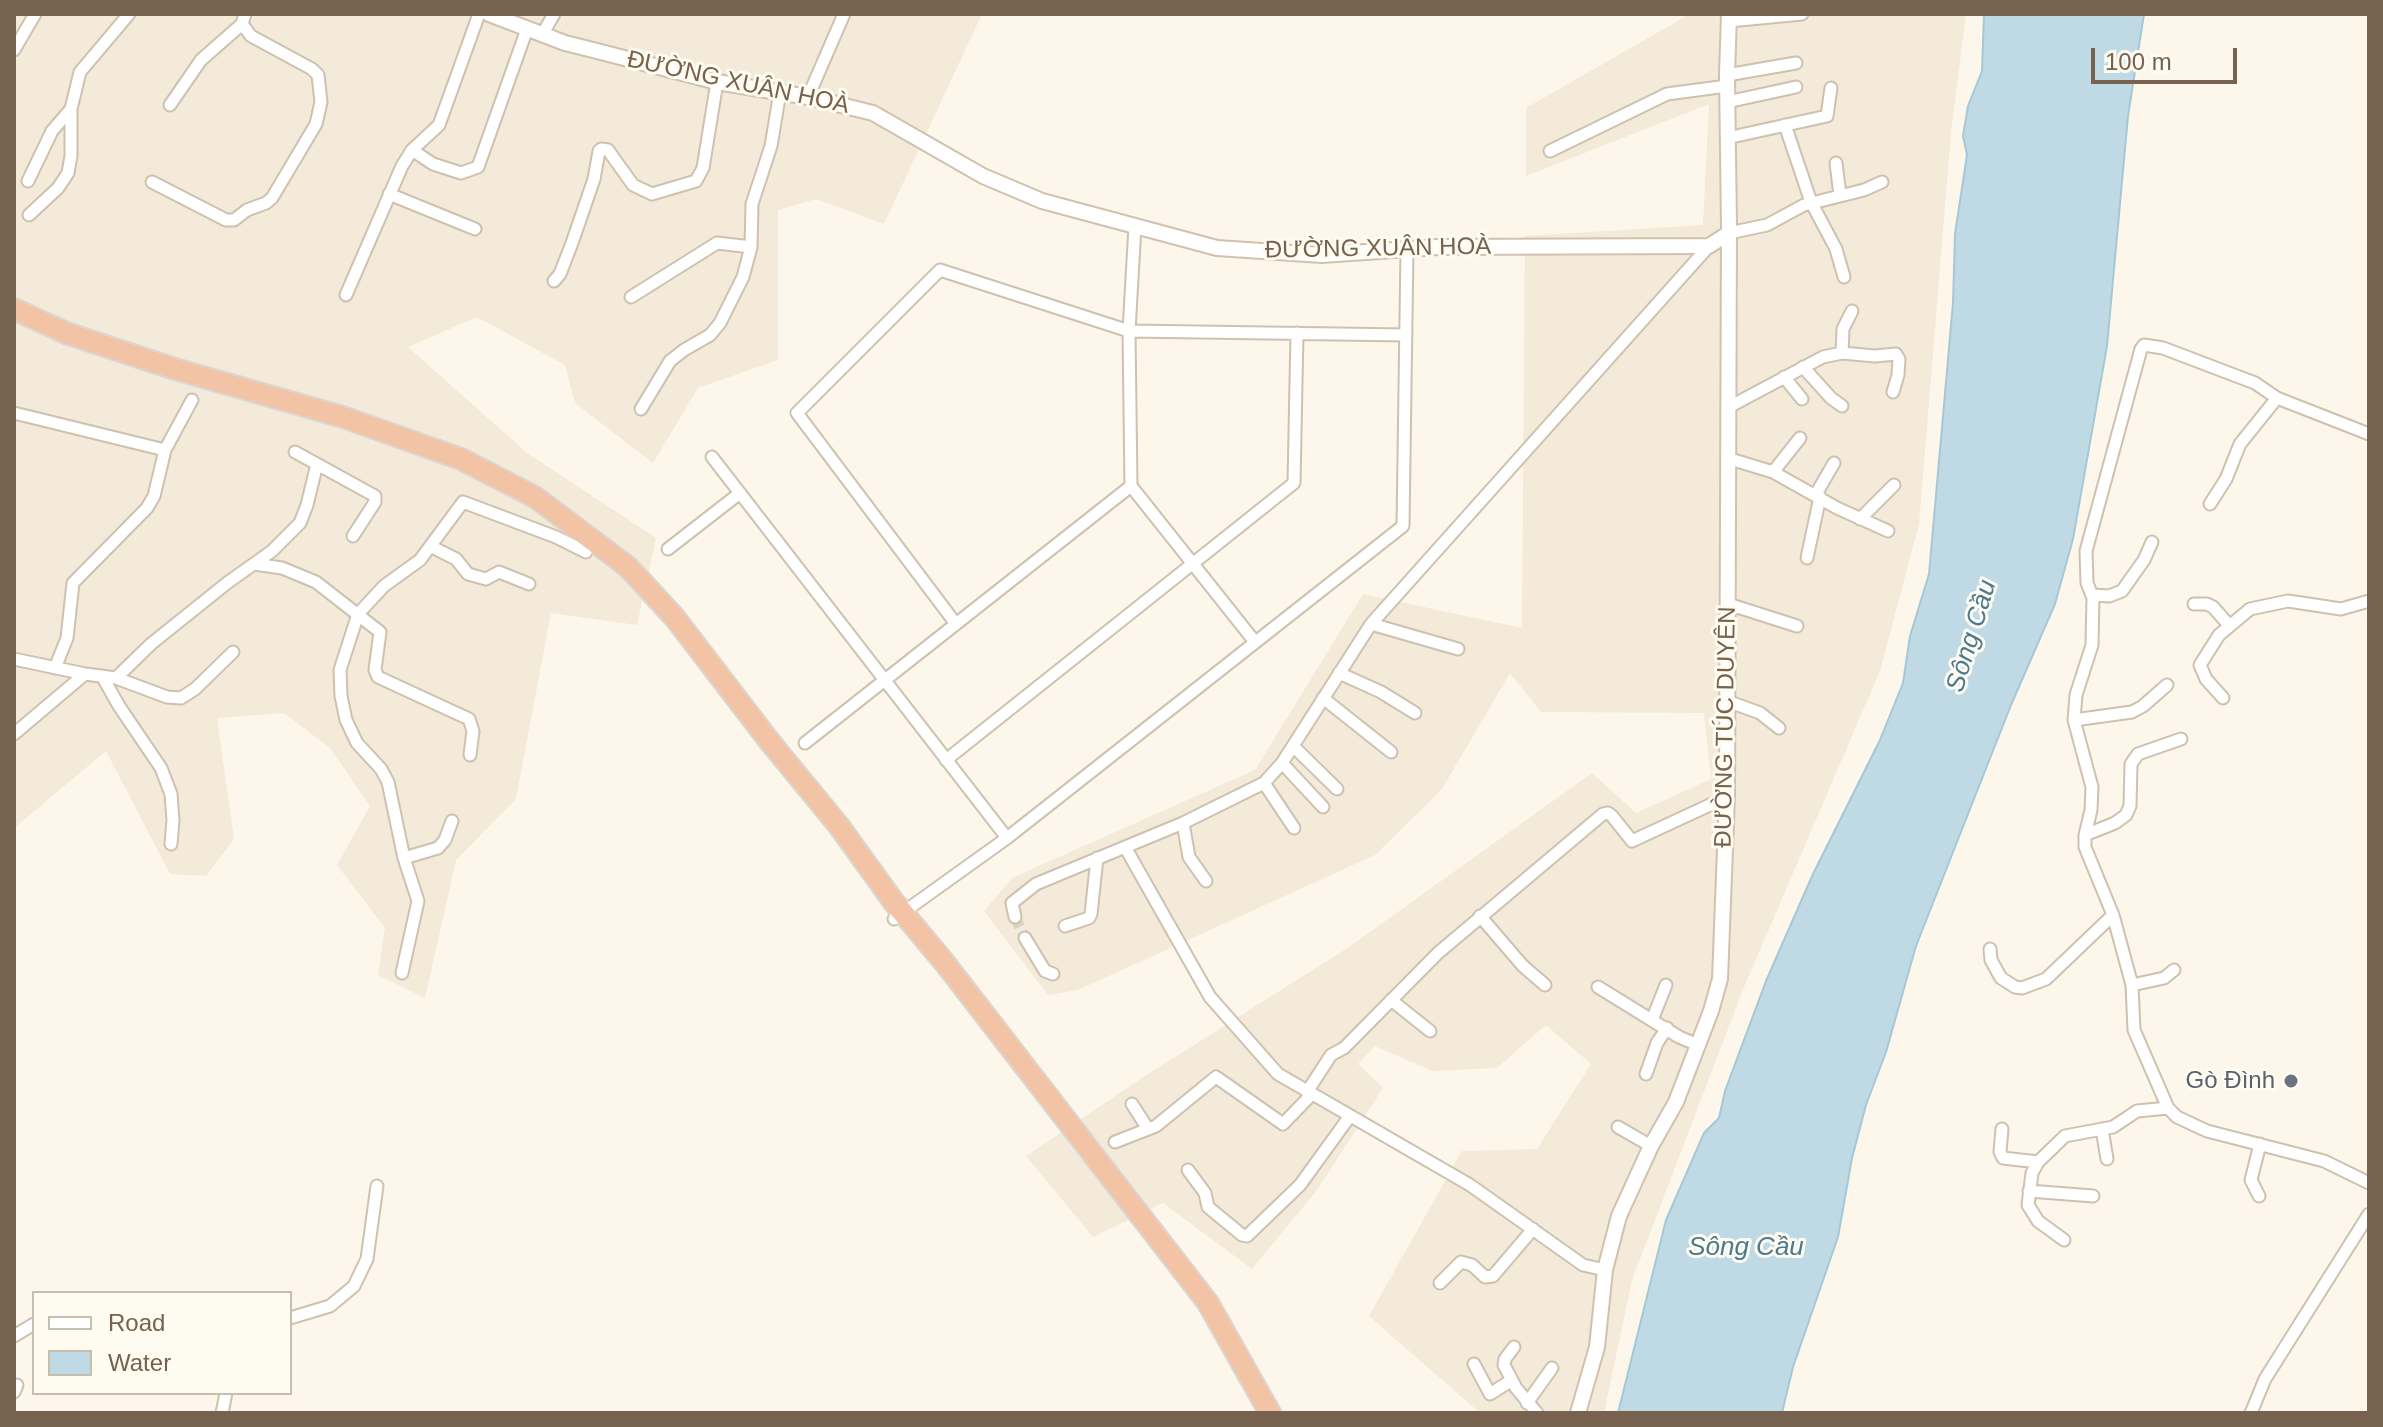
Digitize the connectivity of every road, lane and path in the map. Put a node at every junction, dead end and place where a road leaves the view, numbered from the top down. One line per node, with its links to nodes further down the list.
1 (35, 14): 12 (street)
2 (129, 14): 21 (street)
3 (479, 14): 24 (street)
4 (489, 14): 10 (street, ĐƯỜNG XUÂN HOÀ)
5 (554, 14): 11 (street)
6 (844, 14): 19 (street)
7 (1802, 14): 8 (street)
8 (1729, 17): 16 (street, ĐƯỜNG TÚC DUYÊN)
9 (244, 19): 20 (street); 28 (street)
10 (527, 29): 11 (street, ĐƯỜNG XUÂN HOÀ); 24 (street)
11 (542, 35): 14 (street, ĐƯỜNG XUÂN HOÀ)
12 (14, 50)
13 (1796, 63): 16 (street)
14 (717, 82): 18 (street, ĐƯỜNG XUÂN HOÀ); 41 (street)
15 (1796, 87): 16 (street)
16 (1727, 88): 23 (street, ĐƯỜNG TÚC DUYÊN); 25 (street)
17 (1831, 88): 22 (street)
18 (780, 92): 19 (street, ĐƯỜNG XUÂN HOÀ); 38 (street)
19 (808, 97): 34 (street, ĐƯỜNG XUÂN HOÀ)
20 (170, 105)
21 (71, 109): 27 (street); 33 (street)
22 (1785, 125): 23 (street); 32 (street)
23 (1727, 138): 36 (street, ĐƯỜNG TÚC DUYÊN)
24 (412, 150): 30 (street)
25 (1550, 151)
26 (1836, 163): 31 (street)
27 (28, 181)
28 (152, 182)
29 (1882, 182): 31 (street)
30 (389, 194): 35 (street); 42 (street)
31 (1840, 195): 32 (street)
32 (1811, 202): 36 (street); 40 (street)
33 (29, 215)
34 (1135, 226): 39 (street, ĐƯỜNG XUÂN HOÀ); 47 (street)
35 (475, 229)
36 (1729, 233): 37 (street); 58 (street, ĐƯỜNG TÚC DUYÊN)
37 (1709, 246): 39 (street, ĐƯỜNG XUÂN HOÀ); 92 (street)
38 (751, 247): 43 (street); 59 (street)
39 (1407, 249): 49 (street)
40 (1844, 277)
41 (554, 281)
42 (346, 295)
43 (631, 297)
44 (14, 309): 135 (highway)
45 (1852, 311): 50 (street)
46 (14, 324): 135 (highway)
47 (1129, 331): 48 (street); 71 (street); 91 (street)
48 (1297, 333): 49 (street); 83 (street)
49 (1406, 335): 95 (street)
50 (1842, 353): 51 (street); 53 (street)
51 (1803, 367): 52 (street); 57 (street)
52 (1784, 377): 55 (street); 58 (street)
53 (1893, 392)
54 (2277, 398): 61 (street); 74 (street); 86 (street)
55 (1802, 399)
56 (192, 400): 63 (street)
57 (1842, 406)
58 (1727, 408): 66 (street, ĐƯỜNG TÚC DUYÊN)
59 (641, 409)
60 (14, 413): 63 (street)
61 (2369, 434)
62 (1800, 438): 69 (street)
63 (165, 450): 99 (street)
64 (295, 452): 68 (street)
65 (712, 457): 72 (street)
66 (1727, 458): 69 (street); 88 (street, ĐƯỜNG TÚC DUYÊN)
67 (1834, 463): 73 (street)
68 (317, 464): 77 (street); 84 (street)
69 (1773, 472): 73 (street)
70 (1894, 485): 75 (street)
71 (1131, 486): 83 (street); 91 (street)
72 (740, 493): 80 (street); 104 (street)
73 (1818, 495): 75 (street); 82 (street)
74 (2210, 504)
75 (1860, 519): 76 (street)
76 (1888, 531)
77 (353, 536)
78 (2152, 542): 86 (street)
79 (432, 547): 81 (street); 85 (street); 90 (street)
80 (668, 549)
81 (586, 552)
82 (1807, 558)
83 (1193, 563): 95 (street); 118 (street)
84 (254, 564): 90 (street); 103 (street)
85 (529, 584)
86 (2093, 595): 110 (street)
87 (2369, 601): 93 (street)
88 (1728, 604): 94 (street); 108 (street, ĐƯỜNG TÚC DUYÊN)
89 (2194, 604): 93 (street)
90 (358, 614): 117 (street); 131 (street)
91 (956, 624): 104 (street)
92 (1371, 624): 96 (street); 100 (street)
93 (2228, 624): 107 (street)
94 (1797, 626)
95 (1255, 642): 128 (street)
96 (1458, 649)
97 (233, 652): 103 (street)
98 (14, 659): 99 (street)
99 (55, 668): 101 (street)
100 (1339, 673): 106 (street); 109 (street)
101 (85, 674): 102 (street); 112 (street)
102 (102, 676): 103 (street); 129 (street)
103 (116, 678)
104 (885, 680): 114 (street); 118 (street)
105 (2167, 685): 110 (street)
106 (1323, 698): 115 (street); 116 (street)
107 (2223, 698)
108 (1727, 701): 111 (street); 122 (street, ĐƯỜNG TÚC DUYÊN)
109 (1415, 713)
110 (2074, 720): 127 (street)
111 (1779, 728)
112 (14, 734)
113 (2181, 739): 127 (street)
114 (805, 743)
115 (1293, 746): 119 (street); 121 (street)
116 (1391, 752)
117 (470, 755)
118 (946, 760): 128 (street)
119 (1282, 763): 120 (street); 123 (street)
120 (1264, 783): 125 (street); 126 (street)
121 (1337, 789)
122 (1727, 797): 136 (street); 152 (street, ĐƯỜNG TÚC DUYÊN)
123 (1323, 807)
124 (452, 821): 131 (street)
125 (1183, 823): 130 (street); 133 (street)
126 (1294, 828)
127 (2085, 835): 134 (street)
128 (1007, 838): 135 (street)
129 (171, 844)
130 (1125, 847): 132 (street); 154 (street)
131 (404, 858): 142 (street)
132 (1097, 858): 137 (street); 138 (street)
133 (1206, 881)
134 (2113, 915): 140 (street); 146 (street)
135 (899, 916): 186 (highway); 187 (highway)
136 (1480, 916): 144 (street); 148 (street)
137 (1015, 917)
138 (1065, 926)
139 (1025, 938): 143 (street)
140 (1990, 949)
141 (2174, 970): 146 (street)
142 (402, 973)
143 (1053, 974)
144 (1545, 985)
145 (1666, 985): 149 (street)
146 (2132, 985): 156 (street)
147 (1598, 987): 149 (street)
148 (1391, 1000): 151 (street); 154 (street)
149 (1652, 1020): 150 (street)
150 (1667, 1028): 152 (street); 153 (street)
151 (1430, 1031)
152 (1698, 1045): 164 (street, ĐƯỜNG TÚC DUYÊN)
153 (1646, 1074)
154 (1310, 1093): 157 (street); 159 (street)
155 (1132, 1104): 159 (street)
156 (2168, 1108): 161 (street); 163 (street)
157 (1350, 1116): 167 (street); 174 (street)
158 (1618, 1127): 164 (street)
159 (1148, 1129): 162 (street)
160 (2002, 1129): 166 (street)
161 (2102, 1129): 165 (street); 166 (street)
162 (1115, 1142)
163 (2260, 1144): 168 (street); 172 (street)
164 (1651, 1146): 176 (street, ĐƯỜNG TÚC DUYÊN)
165 (2107, 1159)
166 (2038, 1162): 170 (street)
167 (1188, 1170)
168 (2369, 1183)
169 (377, 1186): 178 (street)
170 (2029, 1191): 171 (street); 175 (street)
171 (2093, 1196)
172 (2259, 1196)
173 (2369, 1214): 190 (street)
174 (1533, 1229): 176 (street); 177 (street)
175 (2064, 1240)
176 (1605, 1270): 189 (street, ĐƯỜNG TÚC DUYÊN)
177 (1440, 1283)
178 (292, 1317)
179 (32, 1325): 180 (street)
180 (14, 1336)
181 (1514, 1347): 184 (street)
182 (1474, 1364): 184 (street)
183 (1552, 1368): 185 (street)
184 (1512, 1380): 185 (street)
185 (1527, 1403): 188 (street)
186 (1259, 1413)
187 (1270, 1413)
188 (1537, 1413)
189 (1578, 1413)
190 (2251, 1413)

